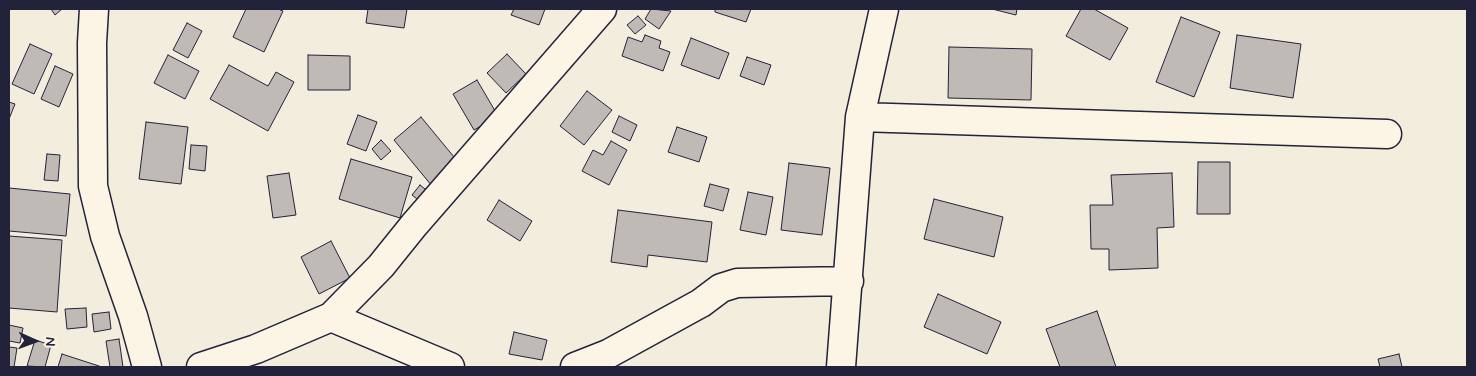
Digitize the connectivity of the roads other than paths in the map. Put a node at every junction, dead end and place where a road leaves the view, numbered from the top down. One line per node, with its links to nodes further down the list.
1 (94, 9): 8 (street)
2 (602, 9): 7 (street)
3 (884, 9): 4 (street)
4 (860, 116): 5 (street); 6 (street)
5 (1387, 134)
6 (849, 281): 11 (street); 12 (street)
7 (331, 317): 9 (street); 10 (street)
8 (148, 367)
9 (201, 367)
10 (450, 367)
11 (574, 367)
12 (841, 367)

